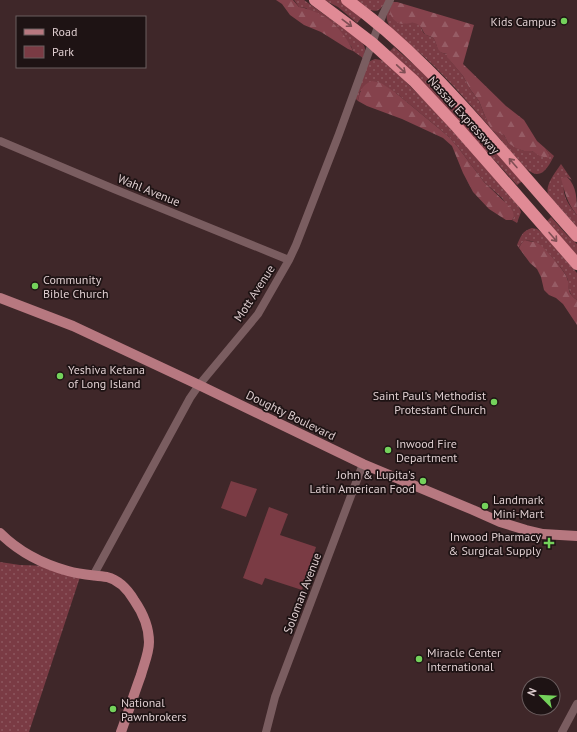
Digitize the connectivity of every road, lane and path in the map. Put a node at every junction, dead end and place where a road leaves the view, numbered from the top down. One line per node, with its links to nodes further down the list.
1 (315, 0): 5 (highway, Nassau Expressway, one-way to 5)
2 (347, 0): 4 (highway, Nassau Expressway)
3 (390, 0): 4 (street, Mott Avenue)
4 (379, 24): 5 (street, Mott Avenue); 7 (highway, Nassau Expressway, one-way to 4)
5 (372, 43): 8 (street, Mott Avenue); 9 (highway, Nassau Expressway, one-way to 9)
6 (0, 141): 8 (street, Wahl Avenue)
7 (577, 236)
8 (289, 260): 11 (street, Mott Avenue)
9 (577, 264)
10 (0, 298): 11 (main road, Doughty Boulevard)
11 (199, 385): 12 (main road, Doughty Boulevard); 15 (street, Mott Avenue)
12 (363, 464): 14 (main road, Doughty Boulevard); 18 (street, Soloman Avenue)
13 (0, 533): 15 (main road)
14 (577, 536)
15 (93, 576): 17 (main road)
16 (577, 704): 19 (street)
17 (121, 732)
18 (266, 732)
19 (562, 732)

